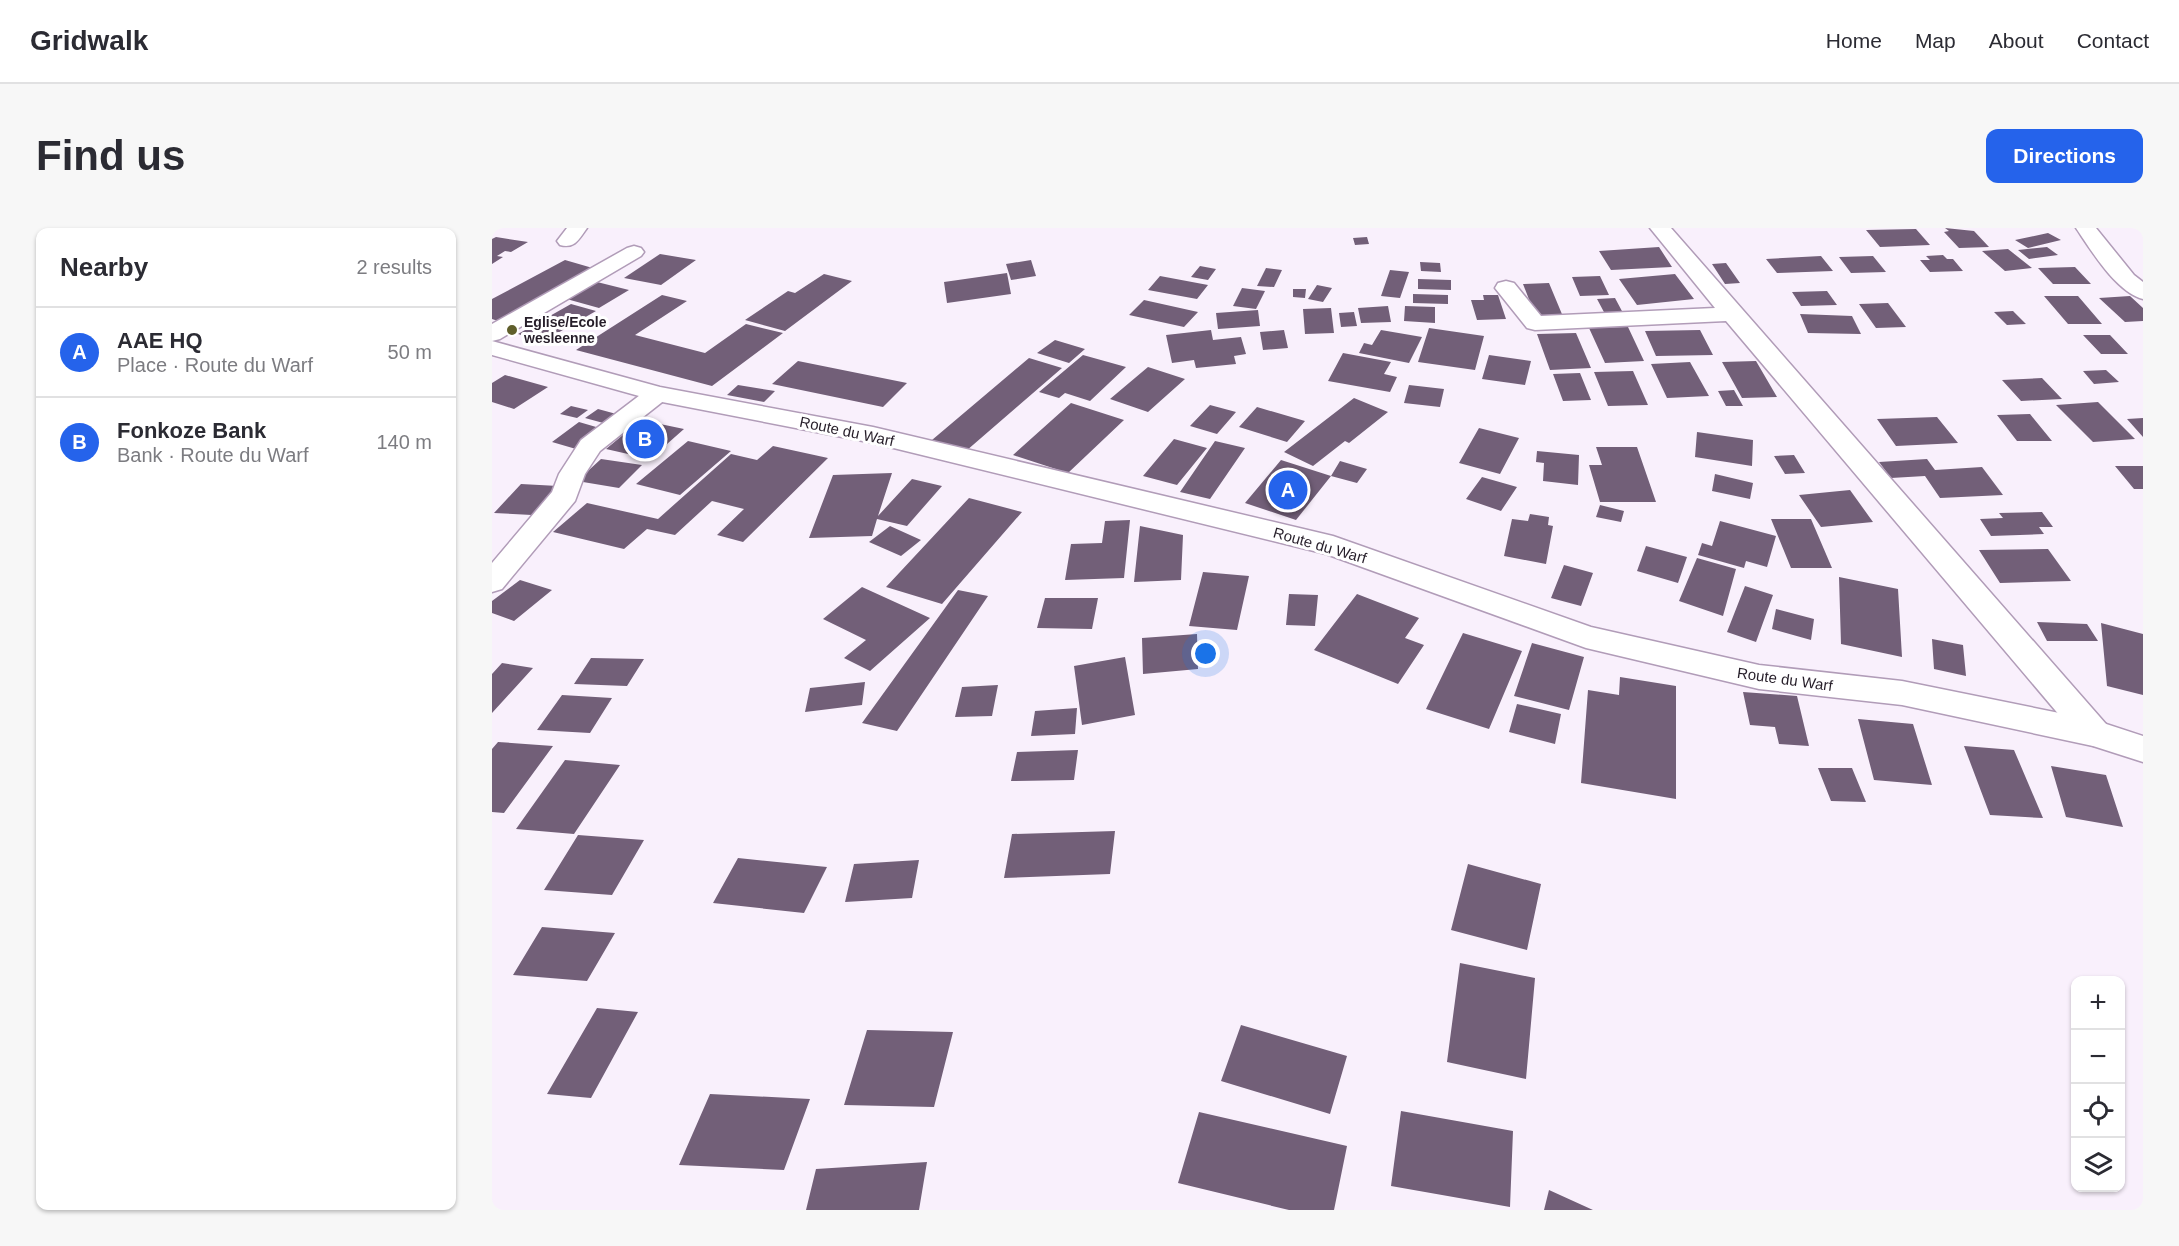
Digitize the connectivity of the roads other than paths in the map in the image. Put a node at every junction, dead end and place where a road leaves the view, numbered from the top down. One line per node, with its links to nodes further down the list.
1 (1660, 228): 6 (street)
2 (2086, 228): 5 (street)
3 (634, 252): 7 (street)
4 (1506, 288): 6 (street)
5 (2143, 292)
6 (1732, 315): 11 (street)
7 (492, 334)
8 (492, 348): 9 (street, Route du Warf)
9 (657, 394): 10 (street); 11 (street, Route du Warf)
10 (492, 582)
11 (2094, 733): 12 (street, Route du Warf)
12 (2143, 749)

